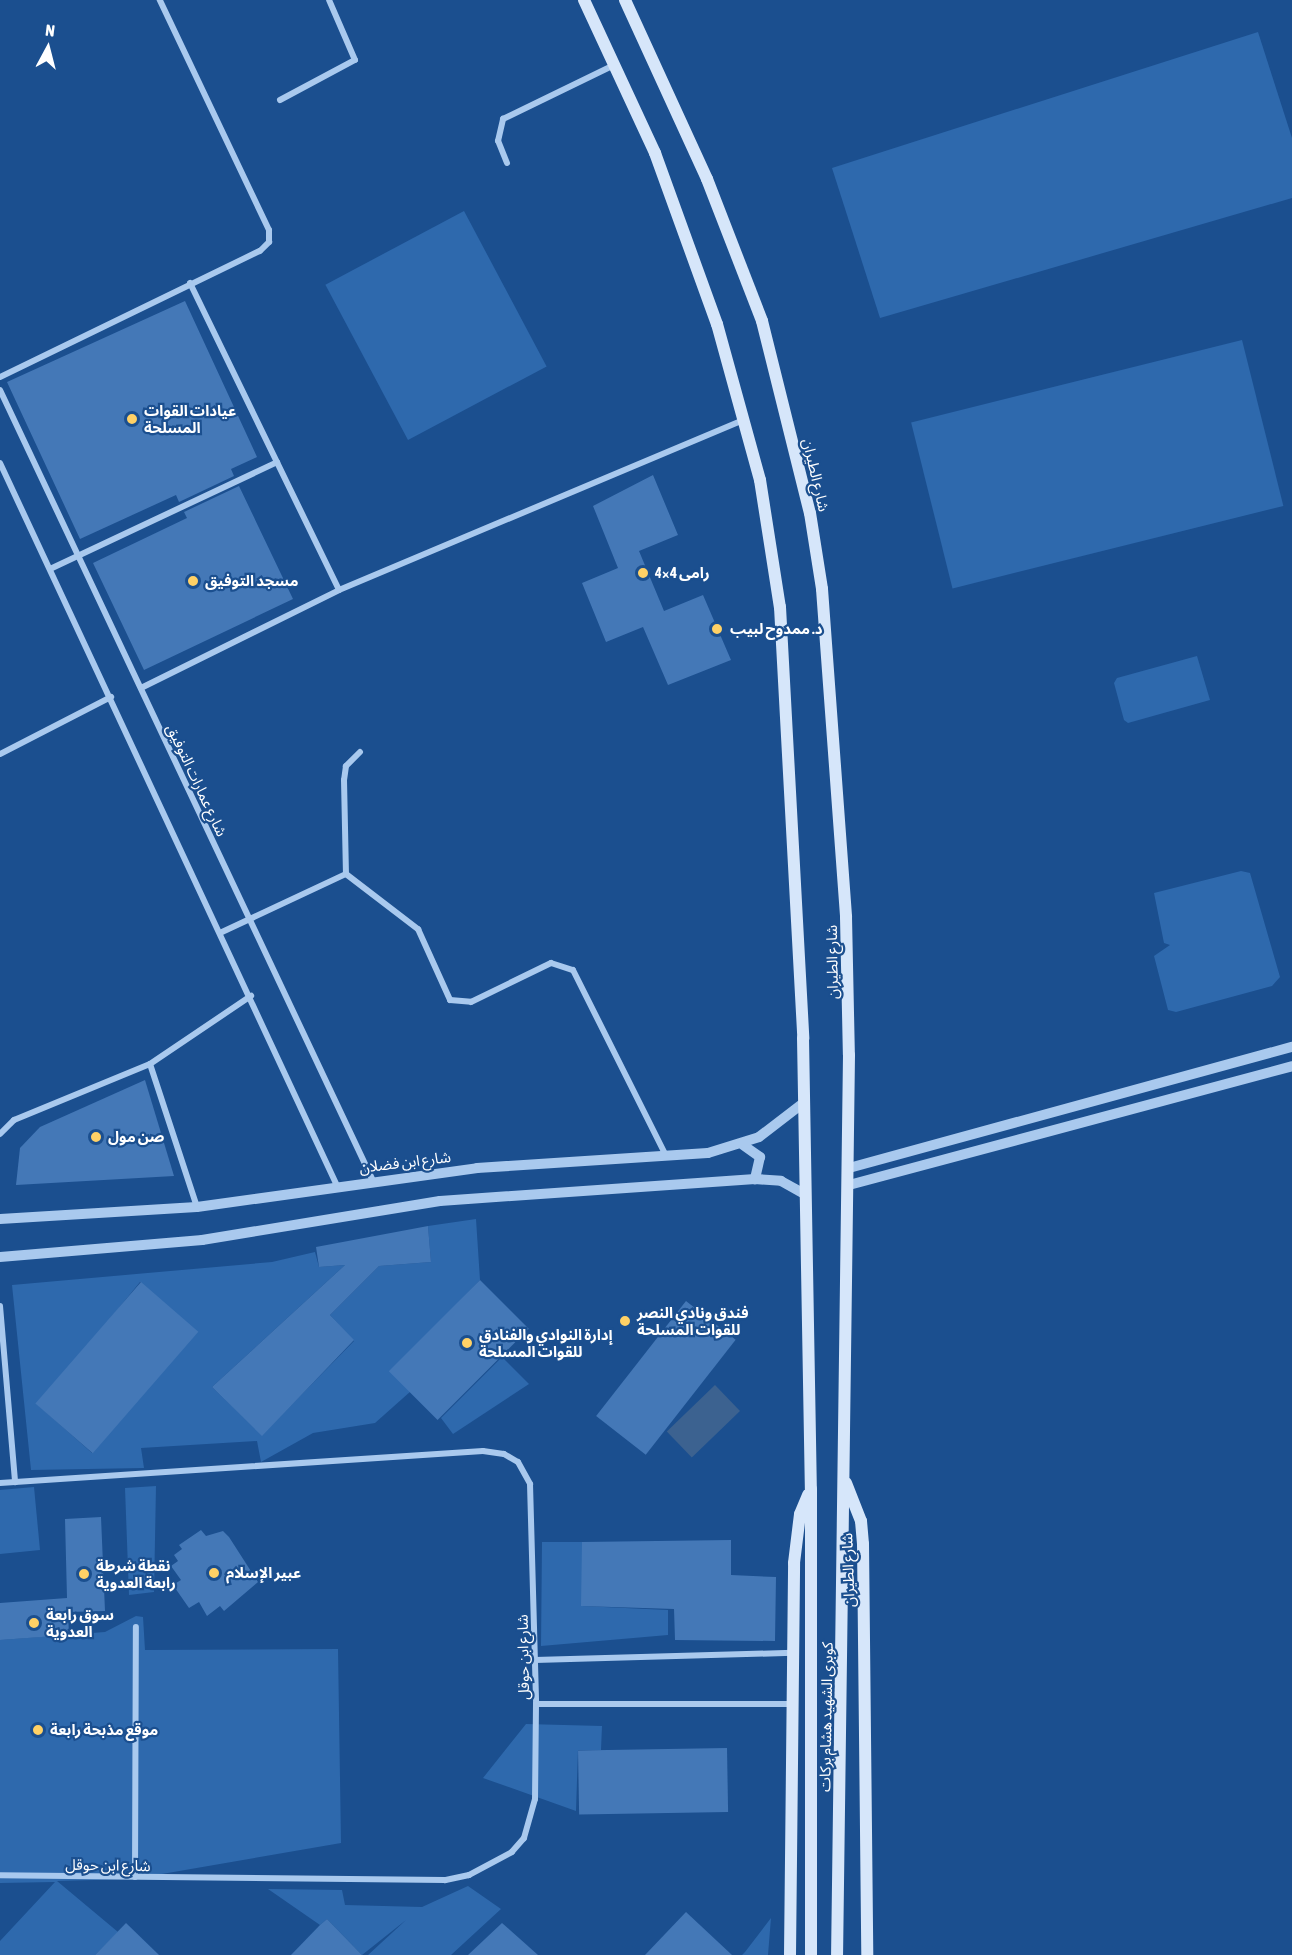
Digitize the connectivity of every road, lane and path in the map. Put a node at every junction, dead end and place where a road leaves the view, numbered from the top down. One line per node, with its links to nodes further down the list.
1 (160, 0): 8 (street)
2 (329, 0): 6 (street)
3 (584, 0): 5 (main road, شارع الطيران)
4 (625, 0): 34 (main road, شارع الطيران)
5 (614, 65): 7 (street); 11 (main road, شارع الطيران)
6 (280, 100)
7 (507, 163)
8 (190, 283): 9 (street); 12 (street)
9 (0, 377)
10 (0, 390): 14 (street, شارع عمارات التوفيق)
11 (744, 420): 16 (street); 28 (main road, شارع الطيران)
12 (277, 462): 14 (street); 16 (street)
13 (0, 464): 15 (street)
14 (79, 557): 15 (street); 17 (street, شارع عمارات التوفيق)
15 (50, 569): 18 (street)
16 (339, 591): 17 (street)
17 (141, 687): 22 (street, شارع عمارات التوفيق)
18 (111, 697): 20 (street); 23 (street)
19 (360, 752): 21 (street)
20 (0, 754)
21 (346, 874): 22 (street); 32 (street)
22 (250, 919): 23 (street); 36 (street, شارع عمارات التوفيق)
23 (222, 932): 24 (street)
24 (251, 996): 26 (street); 38 (street)
25 (1292, 1047): 30 (street)
26 (150, 1064): 29 (street); 40 (street)
27 (1292, 1066): 33 (street)
28 (802, 1104): 31 (street, شارع ابن فضلان); 39 (main road, شارع الطيران)
29 (0, 1134)
30 (942, 1144): 33 (street); 34 (street)
31 (743, 1145): 32 (street, شارع ابن فضلان); 35 (street)
32 (666, 1156): 36 (street, شارع ابن فضلان)
33 (945, 1160): 37 (street)
34 (849, 1168): 37 (main road, شارع الطيران)
35 (755, 1179): 39 (street); 42 (street)
36 (373, 1181): 38 (street, شارع ابن فضلان)
37 (849, 1185): 44 (main road, شارع الطيران)
38 (338, 1188): 40 (street, شارع ابن فضلان)
39 (803, 1193): 47 (main road, شارع الطيران)
40 (197, 1207): 41 (street, شارع ابن فضلان)
41 (0, 1219)
42 (0, 1257)
43 (0, 1306): 45 (street)
44 (844, 1479): 57 (main road, كوبرى الشهيد هشام بركات); 58 (main road, شارع الطيران)
45 (15, 1482): 46 (street, شارع ابن حوقل); 50 (street, شارع ابن حوقل)
46 (0, 1483)
47 (811, 1489): 49 (main road, شارع الطيران); 56 (main road, كوبرى الشهيد هشام بركات)
48 (136, 1627): 54 (street)
49 (794, 1653): 50 (street); 52 (main road, شارع الطيران)
50 (535, 1660): 51 (street, شارع ابن حوقل)
51 (536, 1704): 52 (street); 54 (street, شارع ابن حوقل)
52 (794, 1704): 55 (main road, شارع الطيران)
53 (0, 1875): 54 (street, شارع ابن حوقل)
54 (135, 1877)
55 (790, 1955)
56 (811, 1955)
57 (837, 1955)
58 (867, 1955)

